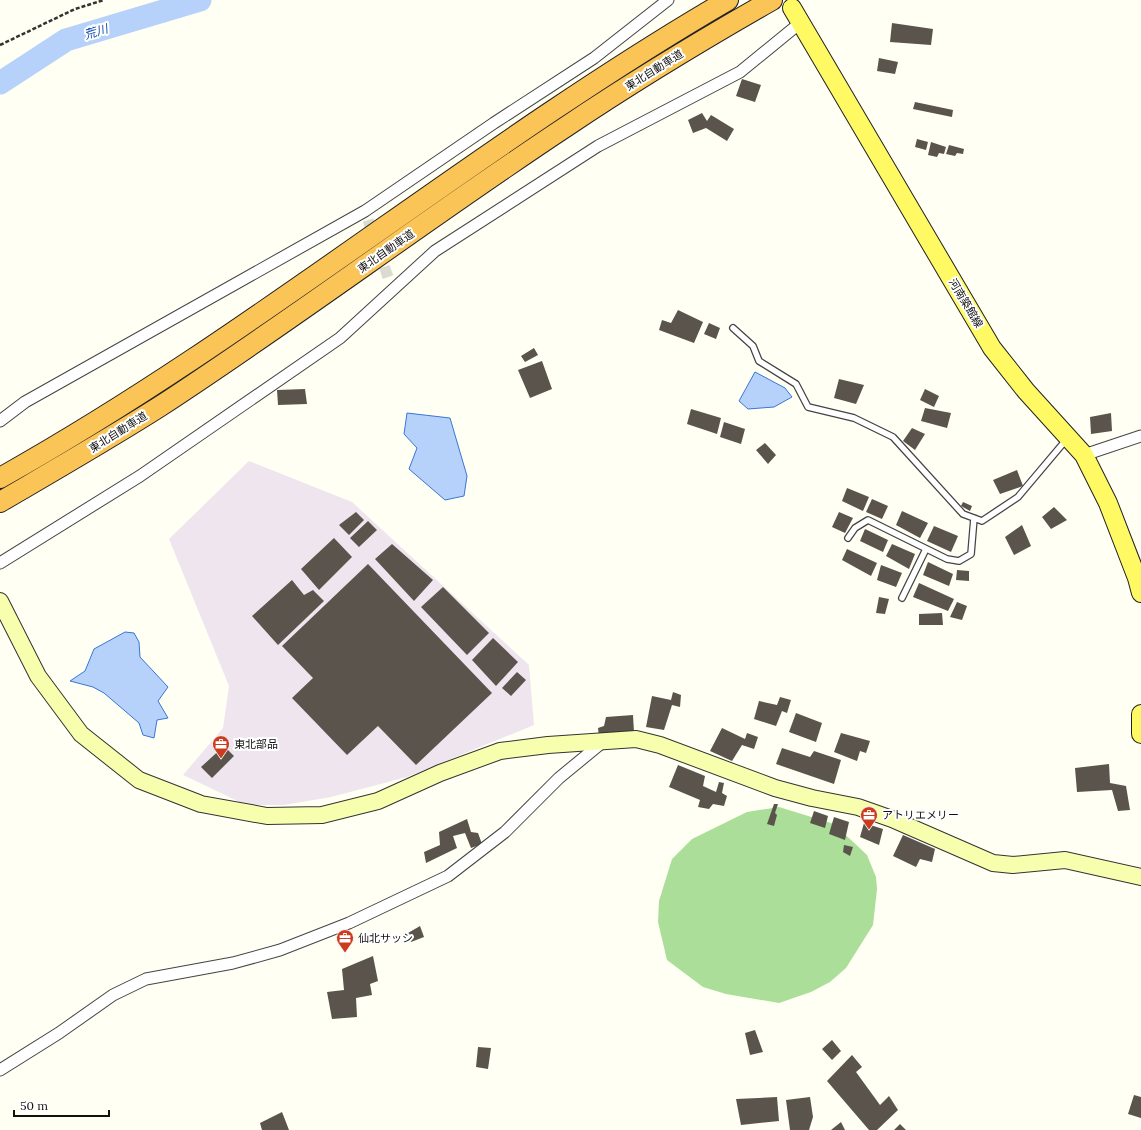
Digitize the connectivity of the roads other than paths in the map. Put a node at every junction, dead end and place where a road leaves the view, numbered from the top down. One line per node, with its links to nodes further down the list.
1 (668, 0): 6 (street)
2 (728, 0): 10 (highway, 東北自動車道)
3 (772, 0): 11 (highway, 東北自動車道)
4 (796, 15): 8 (main road, 河南築館線); 15 (street)
5 (733, 328): 12 (lane)
6 (0, 421)
7 (1141, 436): 9 (street)
8 (1069, 437): 9 (main road, 河南築館線); 12 (lane)
9 (1084, 455): 16 (main road, 河南築館線)
10 (0, 478)
11 (0, 502)
12 (974, 518): 14 (lane)
13 (848, 538): 14 (lane)
14 (926, 549): 17 (lane)
15 (0, 564)
16 (1141, 593)
17 (902, 598)
18 (0, 601): 21 (street)
19 (1141, 714): 20 (main road)
20 (1141, 734)
21 (604, 741): 22 (street); 23 (street)
22 (1141, 877)
23 (0, 1070)

